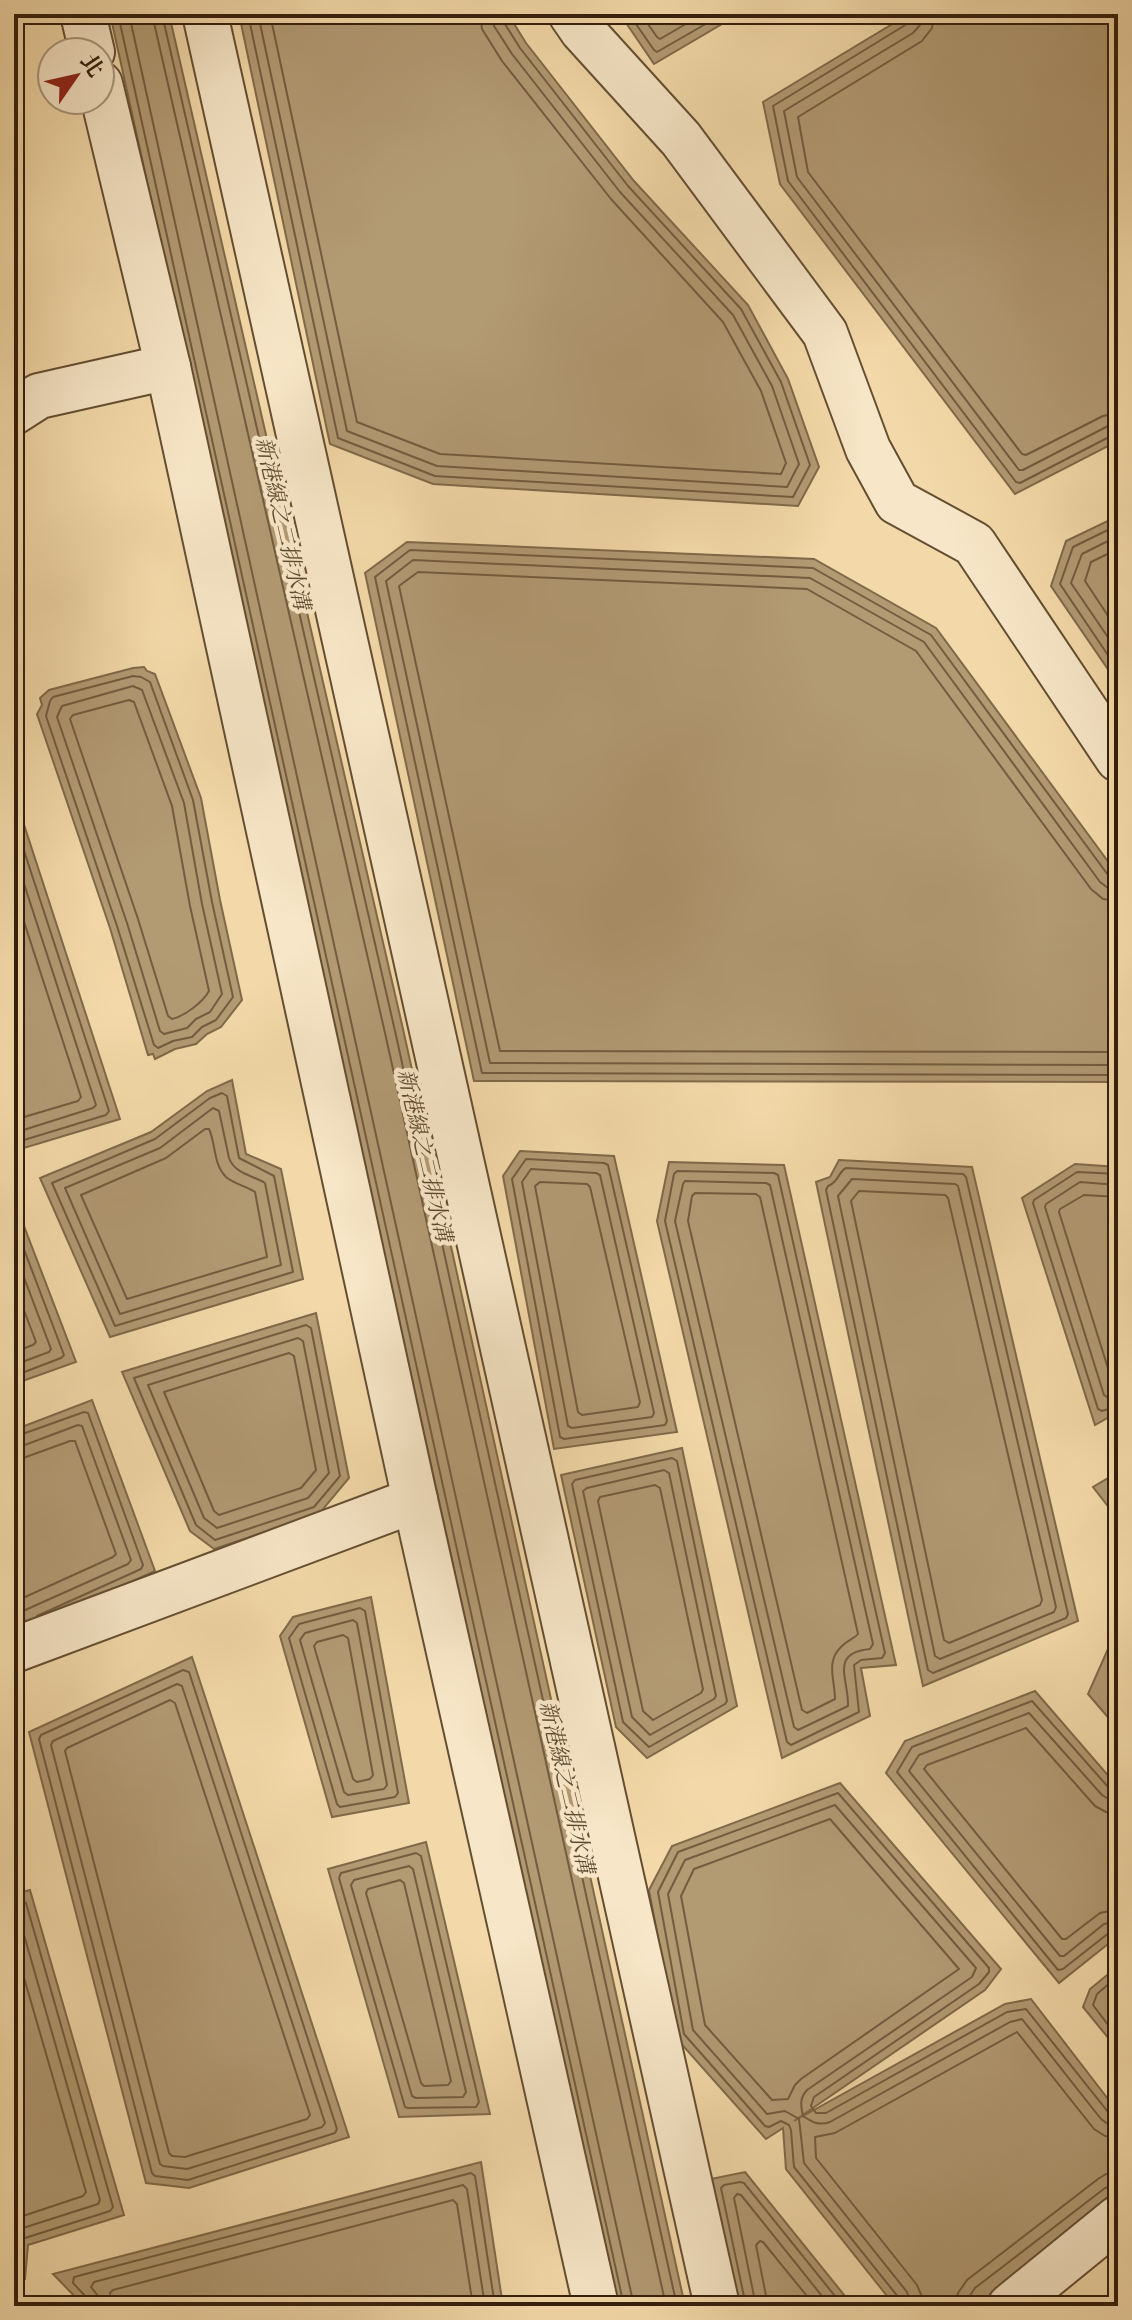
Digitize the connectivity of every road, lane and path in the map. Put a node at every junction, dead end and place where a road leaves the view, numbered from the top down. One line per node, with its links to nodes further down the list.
1 (83, 14): 4 (street)
2 (205, 14): 13 (street)
3 (571, 14): 8 (street)
4 (88, 36)
5 (108, 116): 6 (street)
6 (168, 367): 7 (street); 9 (street)
7 (14, 412)
8 (1118, 759)
9 (415, 1500): 10 (street); 12 (street)
10 (14, 1650)
11 (1118, 2218): 14 (street)
12 (596, 2306)
13 (717, 2306)
14 (1010, 2306)

